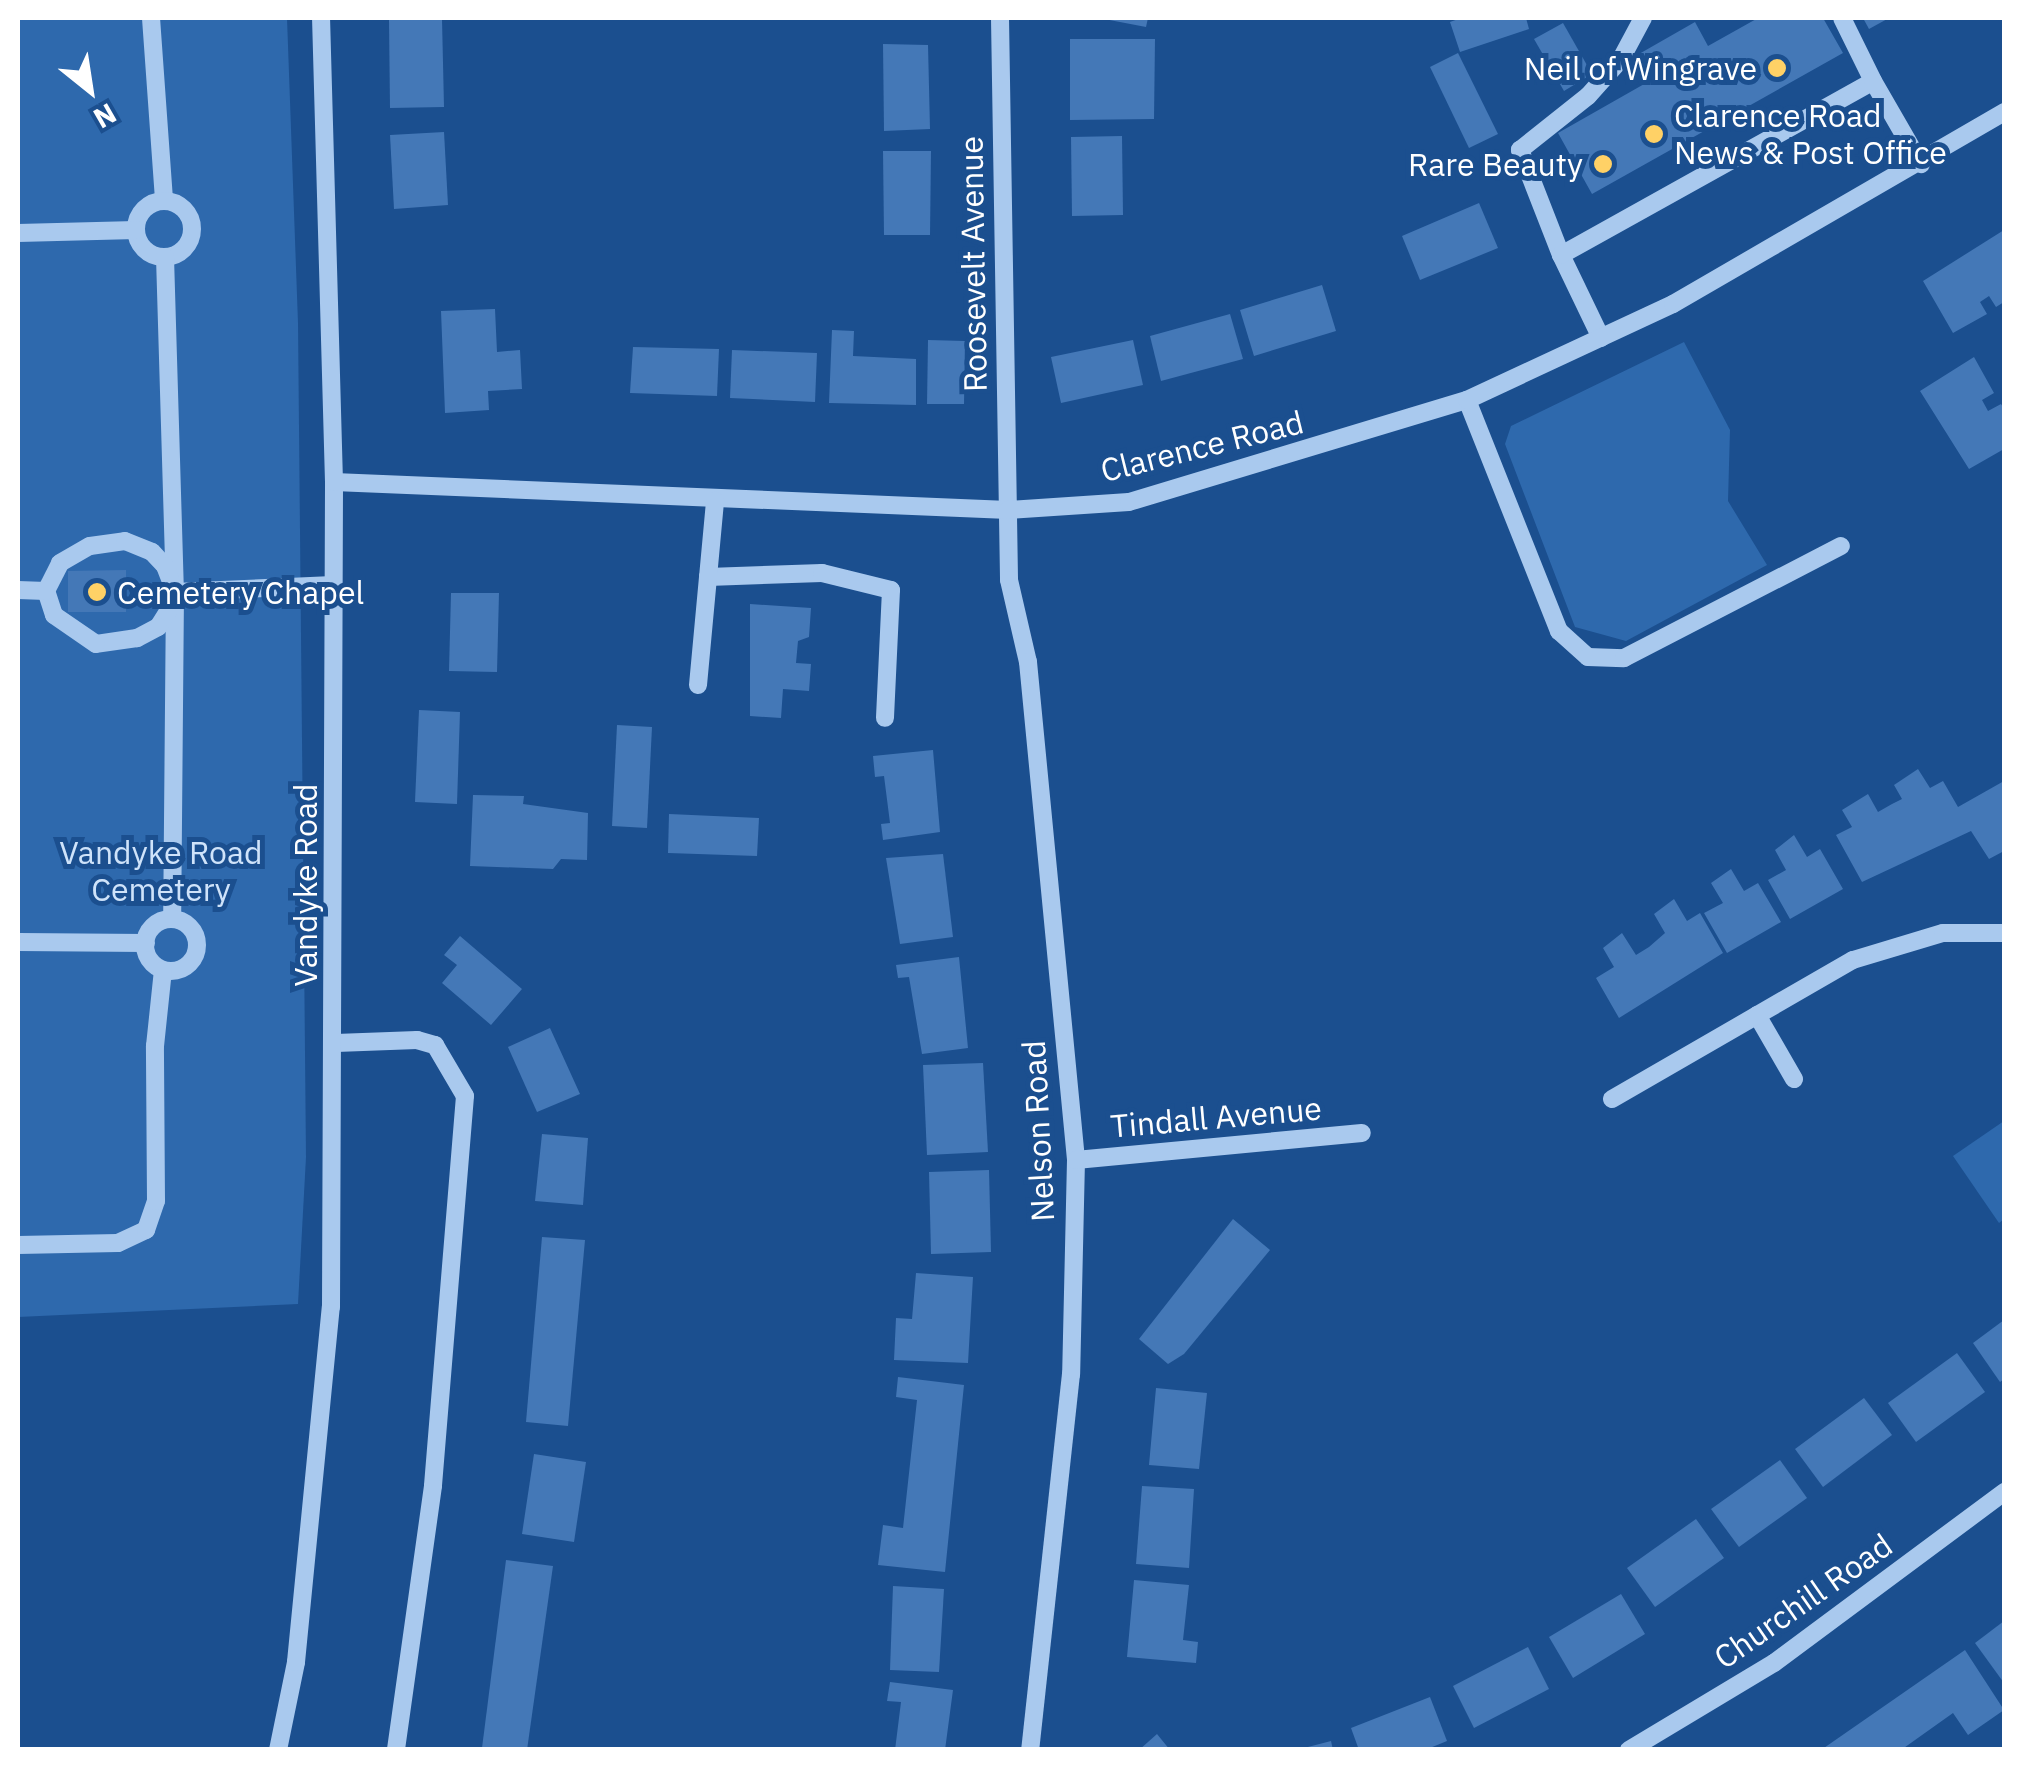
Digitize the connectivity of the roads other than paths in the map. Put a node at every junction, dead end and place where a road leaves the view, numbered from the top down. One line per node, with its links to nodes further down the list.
1 (152, 18): 9 (street)
2 (321, 18): 16 (street, Vandyke Road)
3 (1000, 18): 18 (street, Roosevelt Avenue)
4 (1643, 18): 12 (street)
5 (1842, 18): 6 (street)
6 (1873, 81): 8 (street); 12 (street)
7 (2004, 112): 8 (street, Clarence Road)
8 (1921, 164): 14 (street, Clarence Road)
9 (164, 201): 10 (street); 13 (street)
10 (136, 230): 11 (street); 13 (street)
11 (18, 233)
12 (1561, 255): 14 (street)
13 (165, 257): 24 (street)
14 (1601, 338): 15 (street, Clarence Road)
15 (1467, 400): 18 (street, Clarence Road); 19 (street)
16 (334, 482): 17 (street, Clarence Road); 21 (street, Vandyke Road)
17 (715, 501): 18 (street, Clarence Road); 20 (street)
18 (1008, 510): 37 (street, Nelson Road)
19 (1841, 546)
20 (708, 577): 25 (street); 26 (street)
21 (333, 584): 24 (street); 33 (street, Vandyke Road)
22 (18, 590): 23 (street)
23 (46, 591): 24 (street); 24 (street)
24 (174, 592): 27 (street)
25 (698, 686)
26 (885, 718)
27 (172, 919): 30 (street); 31 (street)
28 (2004, 933): 32 (street)
29 (18, 942): 30 (street)
30 (146, 942): 31 (street)
31 (162, 970): 38 (street)
32 (1756, 1015): 34 (street); 35 (street)
33 (336, 1043): 40 (street, Vandyke Road); 41 (street)
34 (1794, 1079)
35 (1612, 1099)
36 (1362, 1133): 37 (street, Tindall Avenue)
37 (1076, 1160): 42 (street, Nelson Road)
38 (18, 1246)
39 (2004, 1492): 43 (street, Churchill Road)
40 (278, 1750)
41 (396, 1750)
42 (1030, 1750)
43 (1629, 1750)

